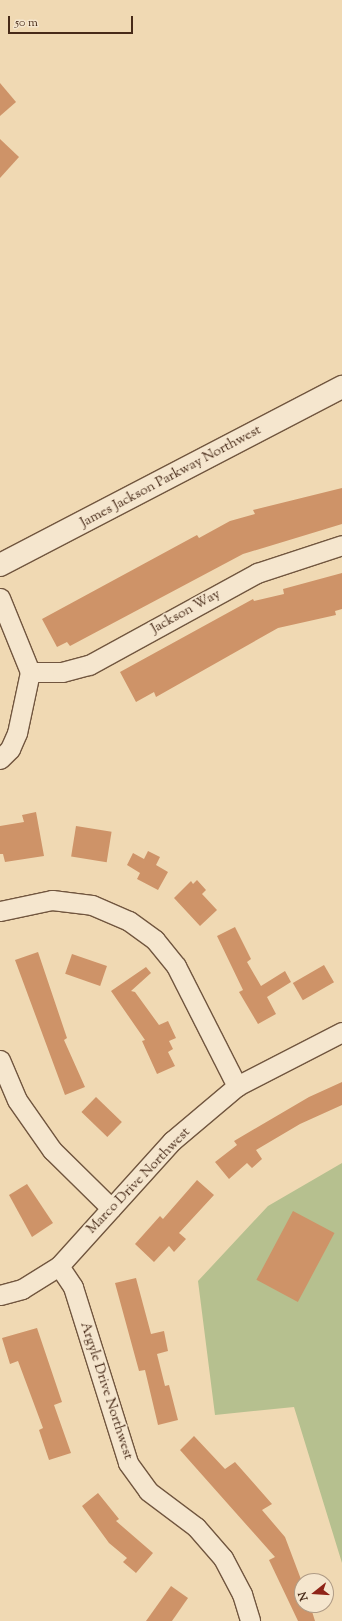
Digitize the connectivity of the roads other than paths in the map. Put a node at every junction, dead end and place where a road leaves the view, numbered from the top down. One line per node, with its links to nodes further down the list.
1 (342, 387): 3 (main road, James Jackson Parkway Northwest)
2 (342, 545): 5 (street, Jackson Way)
3 (0, 565)
4 (0, 598): 5 (street)
5 (30, 672): 6 (street)
6 (0, 758)
7 (0, 911): 10 (street)
8 (342, 1032): 10 (street, Marco Drive Northwest)
9 (0, 1060): 11 (street)
10 (237, 1086): 11 (street, Marco Drive Northwest)
11 (111, 1208): 12 (street, Marco Drive Northwest)
12 (59, 1266): 13 (street, Marco Drive Northwest); 14 (street, Argyle Drive Northwest)
13 (0, 1295)
14 (250, 1621)

